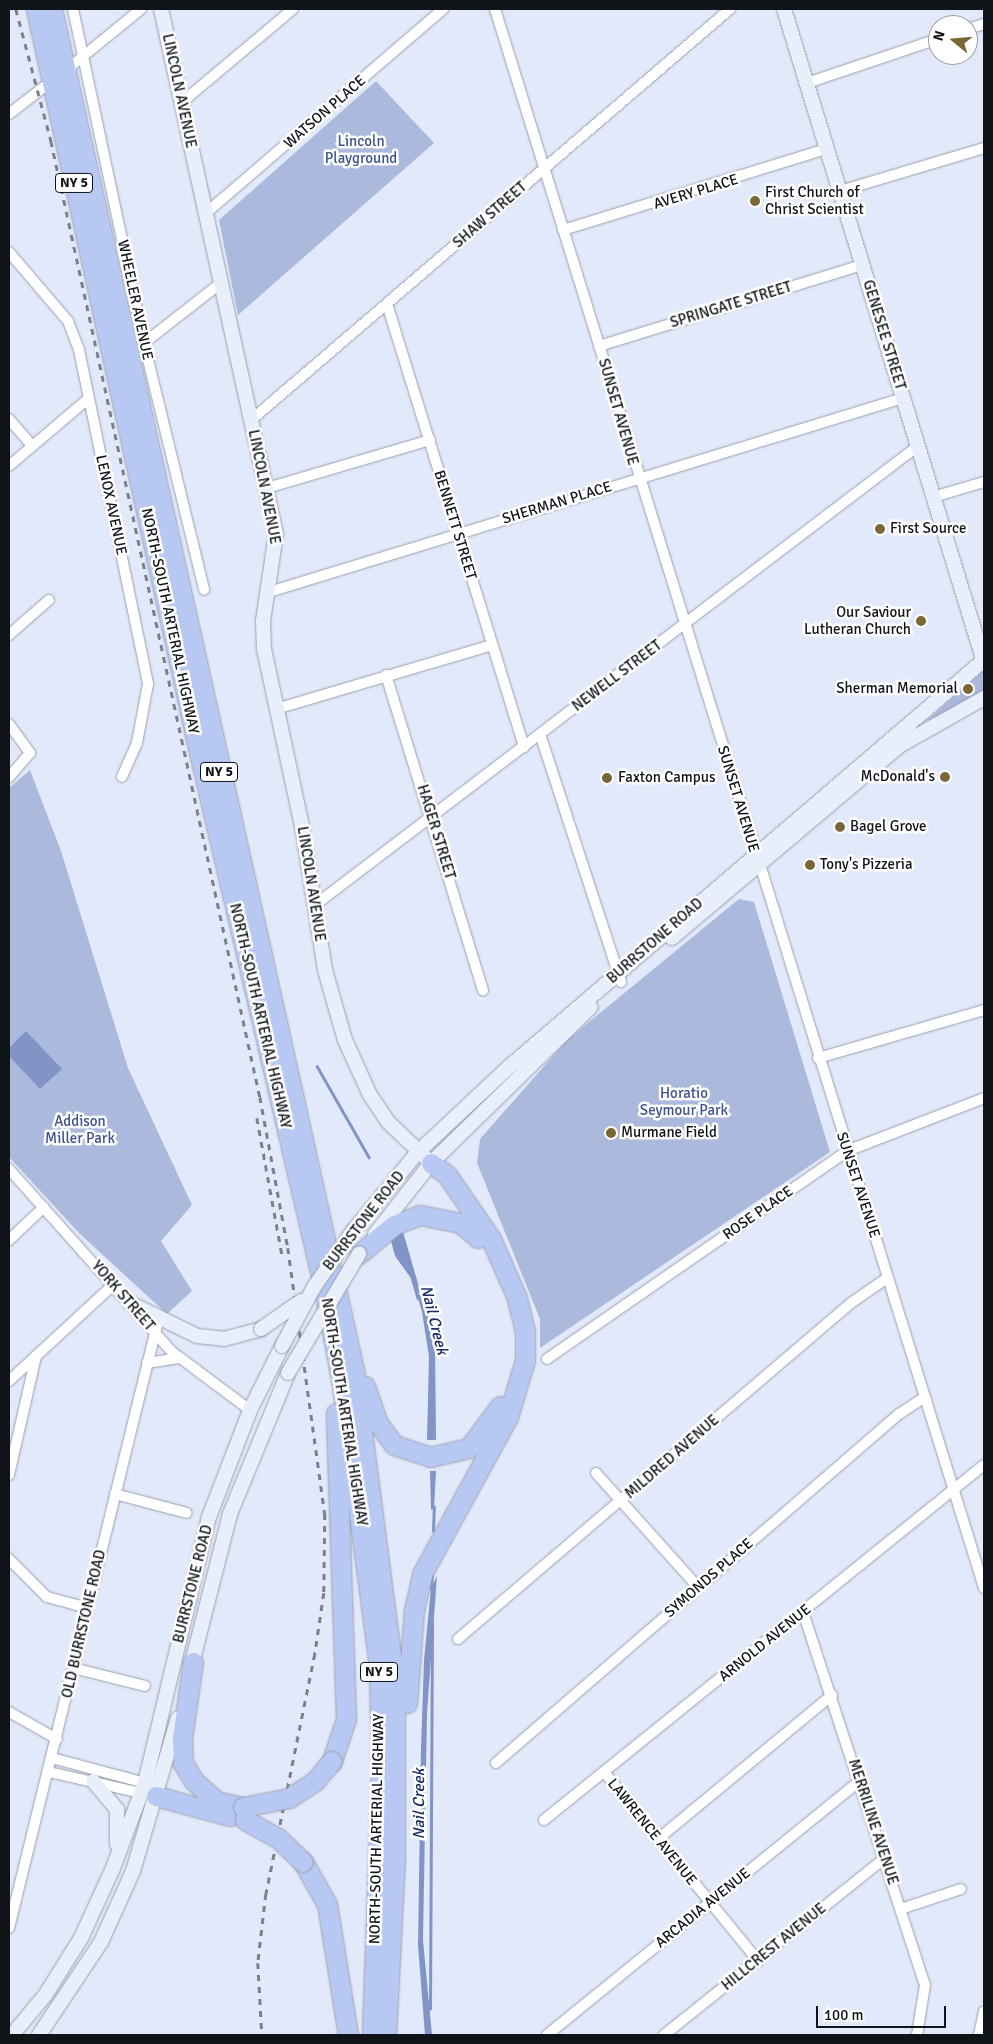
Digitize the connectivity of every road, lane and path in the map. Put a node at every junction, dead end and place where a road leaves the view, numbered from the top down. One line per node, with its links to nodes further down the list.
1 (36, 9): 13 (highway, NORTH-SOUTH ARTERIAL HIGHWAY / NY 5)
2 (52, 9): 13 (highway, NORTH-SOUTH ARTERIAL HIGHWAY / NY 5)
3 (72, 9): 12 (street, WHEELER AVENUE)
4 (141, 9): 12 (street)
5 (161, 9): 15 (street, LINCOLN AVENUE)
6 (293, 9): 15 (street)
7 (443, 9): 21 (street, WATSON PLACE)
8 (495, 9): 19 (street, SUNSET AVENUE)
9 (730, 9): 19 (street, SHAW STREET)
10 (784, 9): 14 (street, GENESEE STREET)
11 (928, 42): 14 (street)
12 (83, 57): 13 (street); 27 (street, WHEELER AVENUE)
13 (59, 75): 16 (street); 77 (highway, NORTH-SOUTH ARTERIAL HIGHWAY / NY 5)
14 (807, 82): 18 (street, GENESEE STREET)
15 (181, 103): 21 (street, LINCOLN AVENUE)
16 (9, 114)
17 (984, 148): 20 (street)
18 (827, 149): 20 (street, GENESEE STREET); 22 (street, AVERY PLACE)
19 (544, 167): 22 (street, SUNSET AVENUE); 26 (street, SHAW STREET)
20 (840, 192): 24 (street, GENESEE STREET)
21 (206, 213): 25 (street, LINCOLN AVENUE)
22 (563, 230): 28 (street, SUNSET AVENUE)
23 (9, 252): 29 (street, LENOX AVENUE)
24 (863, 265): 28 (street, SPRINGATE STREET); 30 (street, GENESEE STREET)
25 (222, 282): 27 (street); 32 (street, LINCOLN AVENUE)
26 (387, 304): 32 (street, SHAW STREET); 33 (street, BENNETT STREET)
27 (144, 343): 42 (street, WHEELER AVENUE)
28 (599, 346): 37 (street, SUNSET AVENUE)
29 (89, 398): 34 (street); 57 (street, LENOX AVENUE)
30 (903, 398): 35 (street, GENESEE STREET); 37 (street, SHERMAN PLACE)
31 (9, 419): 34 (street)
32 (250, 421): 39 (street, LINCOLN AVENUE)
33 (430, 440): 39 (street); 41 (street, BENNETT STREET)
34 (32, 445): 36 (street)
35 (918, 446): 40 (street, GENESEE STREET); 45 (street, NEWELL STREET)
36 (9, 466)
37 (638, 477): 41 (street, SHERMAN PLACE); 45 (street, SUNSET AVENUE)
38 (984, 482): 40 (street)
39 (267, 488): 43 (street, LINCOLN AVENUE)
40 (933, 497): 48 (street, GENESEE STREET)
41 (458, 534): 43 (street, SHERMAN PLACE); 47 (street, BENNETT STREET)
42 (204, 590)
43 (268, 592): 51 (street, LINCOLN AVENUE)
44 (49, 600): 46 (street)
45 (684, 624): 53 (street, NEWELL STREET); 59 (street, SUNSET AVENUE)
46 (9, 635)
47 (492, 645): 49 (street); 55 (street, BENNETT STREET)
48 (984, 663): 54 (street); 59 (street, BURRSTONE ROAD)
49 (386, 675): 51 (street); 58 (street, HAGER STREET)
50 (984, 698): 54 (street, BURRSTONE ROAD)
51 (276, 709): 60 (street, LINCOLN AVENUE)
52 (9, 724): 56 (street)
53 (540, 734): 55 (street, NEWELL STREET); 61 (street)
54 (899, 746): 59 (street, BURRSTONE ROAD)
55 (524, 747): 58 (street, NEWELL STREET)
56 (9, 777)
57 (122, 777)
58 (431, 818): 60 (street, NEWELL STREET); 62 (street, HAGER STREET)
59 (756, 860): 61 (street, BURRSTONE ROAD); 64 (street, SUNSET AVENUE)
60 (315, 905): 67 (street, LINCOLN AVENUE)
61 (619, 978): 67 (street, BURRSTONE ROAD)
62 (483, 990)
63 (984, 1010): 64 (street)
64 (818, 1058): 66 (street, SUNSET AVENUE)
65 (984, 1098): 66 (street, ROSE PLACE)
66 (847, 1151): 73 (street, SUNSET AVENUE); 81 (street, ROSE PLACE)
67 (424, 1158): 70 (highway); 72 (street, BURRSTONE ROAD); 75 (street, BURRSTONE ROAD, bridge); 113 (highway)
68 (9, 1169): 69 (street, YORK STREET)
69 (44, 1207): 71 (street); 74 (street, YORK STREET)
70 (478, 1238): 72 (highway); 77 (highway)
71 (9, 1240)
72 (359, 1254): 99 (street, BURRSTONE ROAD, bridge)
73 (887, 1278): 84 (street, SUNSET AVENUE); 91 (street, MILDRED AVENUE)
74 (113, 1285): 76 (street, YORK STREET); 79 (street)
75 (314, 1287): 78 (street, bridge); 85 (street, BURRSTONE ROAD, bridge)
76 (130, 1303): 78 (street)
77 (337, 1316): 113 (highway, NORTH-SOUTH ARTERIAL HIGHWAY / NY 5); 114 (highway, bridge); 128 (highway, NORTH-SOUTH ARTERIAL HIGHWAY / NY 5)
78 (156, 1327): 80 (street, YORK STREET); 82 (street, OLD BURRSTONE ROAD)
79 (36, 1356): 83 (street); 88 (street)
80 (180, 1358): 82 (street); 85 (street, YORK STREET)
81 (547, 1359)
82 (147, 1363): 90 (street, OLD BURRSTONE ROAD)
83 (9, 1381)
84 (925, 1397): 89 (street, SUNSET AVENUE); 94 (street, SYMONDS PLACE)
85 (250, 1410): 111 (street, BURRSTONE ROAD)
86 (984, 1465): 89 (street, ARNOLD AVENUE)
87 (596, 1473): 91 (street)
88 (9, 1475)
89 (954, 1490): 95 (street, SUNSET AVENUE); 97 (street, ARNOLD AVENUE)
90 (115, 1494): 92 (street); 96 (street, OLD BURRSTONE ROAD)
91 (621, 1501): 94 (street); 98 (street, MILDRED AVENUE)
92 (187, 1513)
93 (9, 1559): 96 (street)
94 (698, 1587): 106 (street, SYMONDS PLACE)
95 (984, 1588)
96 (88, 1608): 100 (street, OLD BURRSTONE ROAD)
97 (803, 1612): 102 (street, MERRILINE AVENUE); 108 (street, ARNOLD AVENUE)
98 (458, 1639)
99 (193, 1662): 111 (street, BURRSTONE ROAD); 112 (highway)
100 (73, 1668): 101 (street); 104 (street, OLD BURRSTONE ROAD)
101 (145, 1686)
102 (832, 1695): 110 (street, MERRILINE AVENUE); 116 (street)
103 (9, 1712): 104 (street)
104 (57, 1739): 105 (street, OLD BURRSTONE ROAD)
105 (52, 1758): 107 (street, OLD BURRSTONE ROAD); 111 (street)
106 (496, 1763)
107 (49, 1772): 109 (street); 122 (street, OLD BURRSTONE ROAD)
108 (604, 1772): 115 (street, ARNOLD AVENUE); 116 (street, LAWRENCE AVENUE)
109 (93, 1781): 111 (street); 118 (street)
110 (860, 1781): 117 (street, MERRILINE AVENUE); 120 (street, ARCADIA AVENUE)
111 (150, 1790): 112 (highway); 114 (highway); 118 (street, BURRSTONE ROAD); 126 (street, BURRSTONE ROAD)
112 (216, 1801): 114 (highway)
113 (396, 1809): 129 (highway, NORTH-SOUTH ARTERIAL HIGHWAY / NY 5)
114 (244, 1813): 127 (highway, bridge)
115 (544, 1820)
116 (658, 1839): 120 (street, LAWRENCE AVENUE)
117 (884, 1859): 121 (street, MERRILINE AVENUE); 123 (street, HILLCREST AVENUE)
118 (114, 1868): 125 (street, BURRSTONE ROAD)
119 (961, 1889): 121 (street)
120 (710, 1902): 123 (street, LAWRENCE AVENUE); 130 (street, ARCADIA AVENUE)
121 (901, 1909): 132 (street, MERRILINE AVENUE)
122 (9, 1928)
123 (758, 1961): 131 (street, HILLCREST AVENUE)
124 (984, 2012): 133 (street)
125 (12, 2035)
126 (39, 2035)
127 (348, 2035)
128 (372, 2035)
129 (386, 2035)
130 (547, 2035)
131 (664, 2035)
132 (917, 2035)
133 (980, 2035)

